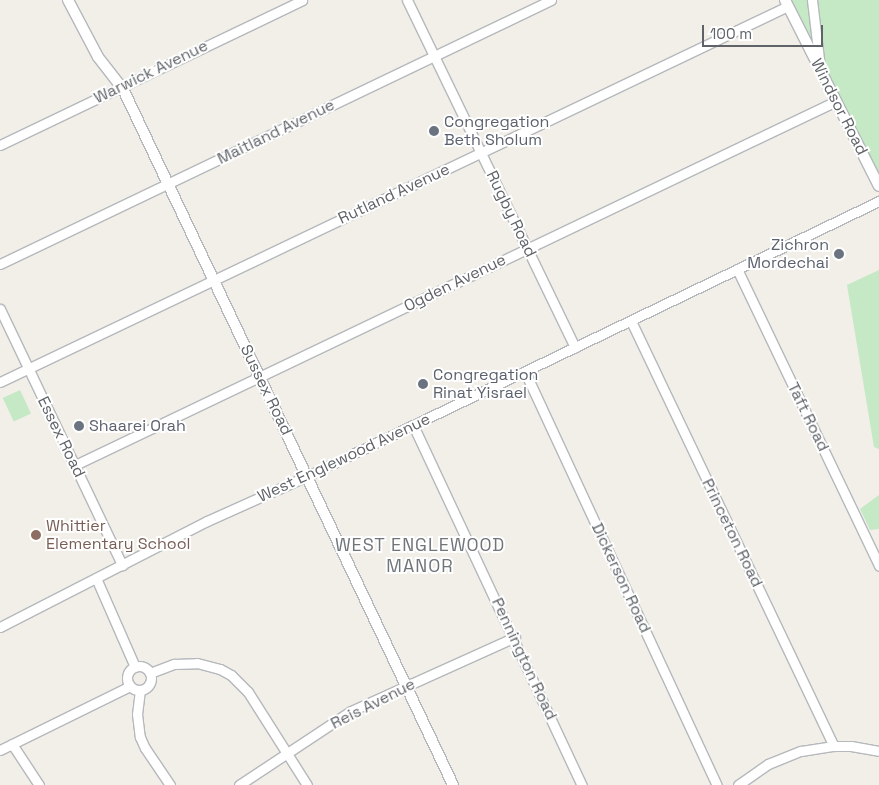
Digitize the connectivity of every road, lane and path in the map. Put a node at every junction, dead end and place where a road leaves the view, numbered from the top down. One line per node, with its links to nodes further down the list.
1 (68, 0): 9 (street, Sussex Road)
2 (302, 0): 9 (street, Warwick Avenue)
3 (407, 0): 7 (street, Rugby Road)
4 (551, 0): 7 (street, Maitland Avenue)
5 (812, 0): 8 (street)
6 (787, 3): 8 (street, Windsor Road); 12 (street, Rutland Avenue)
7 (434, 56): 12 (street, Rugby Road); 13 (street, Maitland Avenue)
8 (821, 72): 10 (street, Windsor Road)
9 (121, 86): 11 (street, Warwick Avenue); 13 (street, Sussex Road)
10 (836, 101): 14 (street, Windsor Road); 16 (street, Ogden Avenue)
11 (0, 145)
12 (481, 152): 16 (street, Rugby Road); 19 (street, Rutland Avenue)
13 (168, 184): 17 (street, Maitland Avenue); 19 (street, Sussex Road)
14 (879, 186)
15 (879, 201): 18 (street, West Englewood Avenue)
16 (527, 249): 22 (street, Rugby Road); 25 (street, Ogden Avenue)
17 (0, 264)
18 (738, 269): 21 (street, West Englewood Avenue); 31 (street, Taft Road)
19 (213, 280): 23 (street, Rutland Avenue); 25 (street, Sussex Road)
20 (0, 309): 23 (street, Essex Road)
21 (631, 321): 22 (street, West Englewood Avenue); 41 (street, Princeton Road)
22 (575, 348): 24 (street, West Englewood Avenue)
23 (28, 368): 26 (street, Rutland Avenue); 28 (street, Essex Road)
24 (525, 372): 27 (street, West Englewood Avenue); 51 (street, Dickerson Road)
25 (259, 377): 28 (street, Ogden Avenue); 29 (street, Sussex Road)
26 (0, 382)
27 (413, 426): 29 (street, West Englewood Avenue); 34 (street, Pennington Road)
28 (75, 465): 30 (street, Essex Road)
29 (307, 476): 30 (street, West Englewood Avenue); 38 (street, Sussex Road)
30 (122, 564): 32 (street, West Englewood Avenue)
31 (879, 566)
32 (96, 578): 33 (street, West Englewood Avenue); 35 (street)
33 (0, 627)
34 (514, 637): 38 (street, Reis Avenue); 50 (street, Pennington Road)
35 (135, 667): 36 (street); 37 (street)
36 (150, 673): 39 (street); 44 (street)
37 (130, 686): 39 (street); 40 (street)
38 (407, 686): 44 (street, Reis Avenue); 49 (street, Sussex Road)
39 (140, 690): 46 (street)
40 (12, 744): 42 (street); 45 (street)
41 (834, 746): 43 (street); 52 (street)
42 (0, 750)
43 (879, 752)
44 (286, 754): 47 (street, Reis Avenue); 48 (street)
45 (39, 785)
46 (170, 785)
47 (239, 785)
48 (307, 785)
49 (453, 785)
50 (582, 785)
51 (717, 785)
52 (738, 785)

